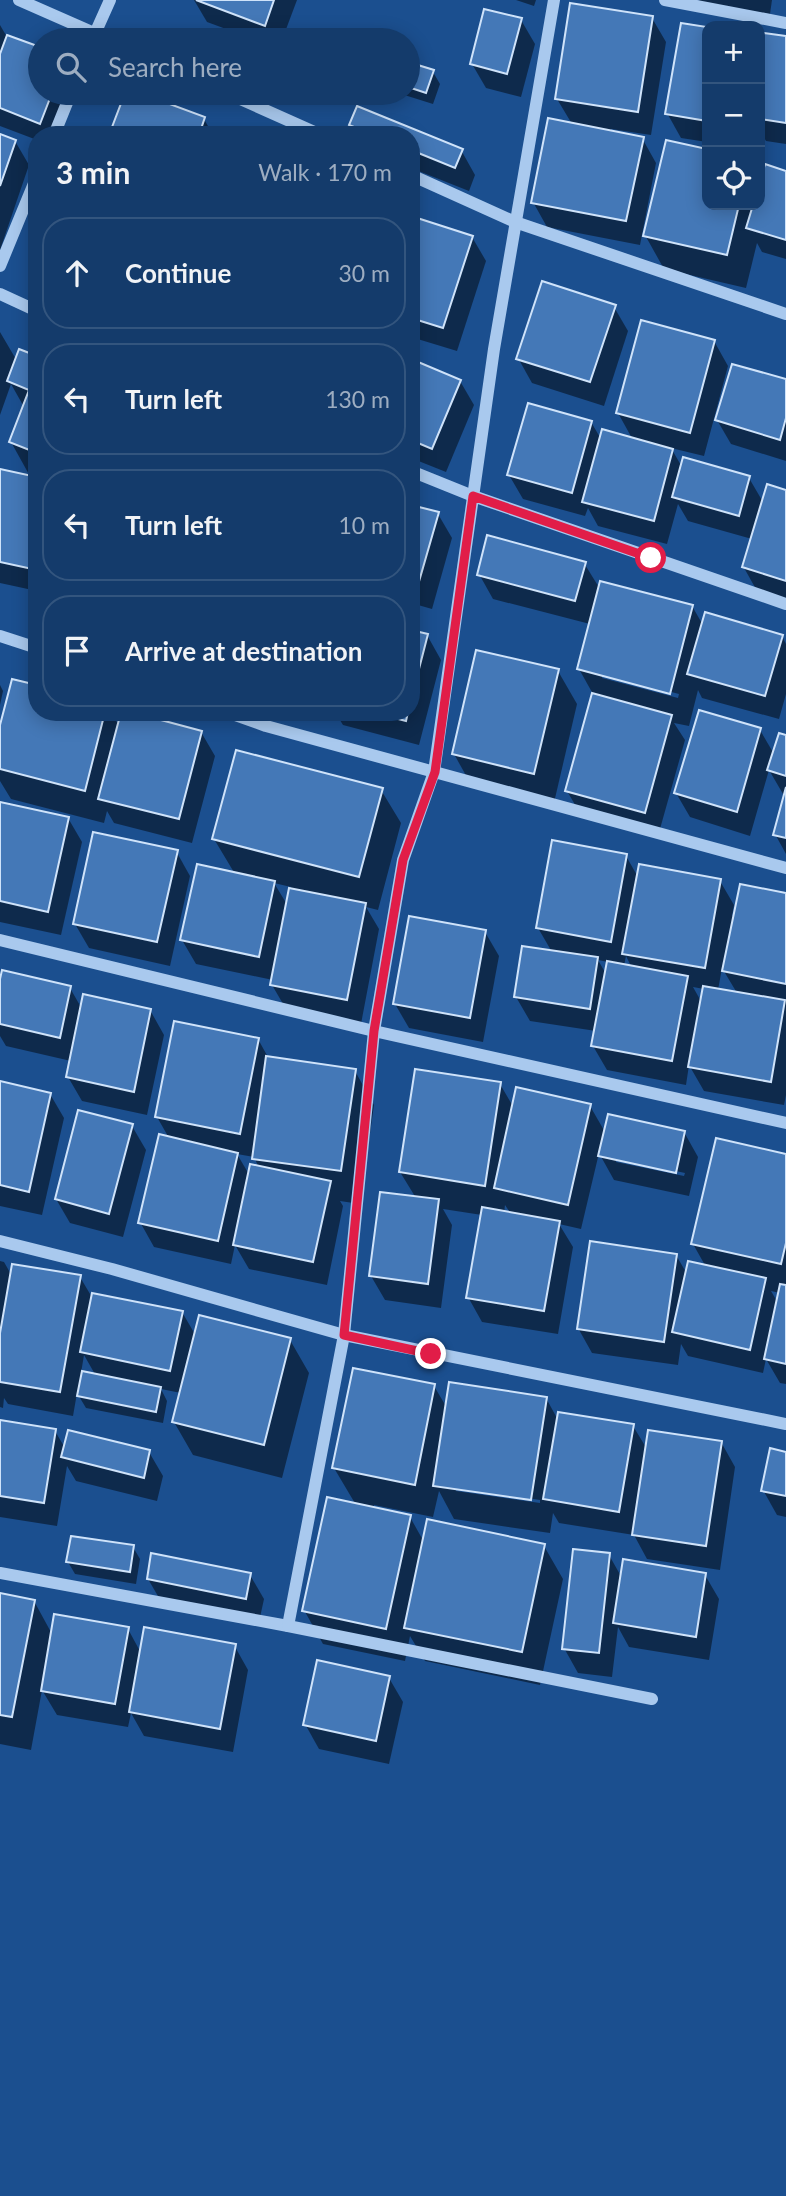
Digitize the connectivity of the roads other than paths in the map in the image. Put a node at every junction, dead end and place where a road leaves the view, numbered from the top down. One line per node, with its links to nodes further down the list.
1 (19, 0): 6 (street)
2 (110, 0): 7 (street)
3 (554, 0): 14 (street)
4 (665, 0): 5 (street)
5 (786, 23)
6 (76, 28)
7 (98, 28)
8 (66, 105): 10 (street)
9 (254, 105): 11 (street)
10 (58, 126)
11 (301, 126)
12 (420, 179): 14 (street)
13 (28, 198): 15 (street)
14 (515, 222): 18 (street); 20 (street)
15 (0, 266)
16 (0, 294): 17 (street)
17 (28, 307)
18 (786, 314)
19 (420, 475): 20 (street)
20 (473, 496): 21 (street); 25 (street)
21 (786, 604)
22 (0, 636): 23 (street)
23 (28, 645)
24 (252, 721): 25 (street)
25 (435, 772): 26 (street); 28 (street)
26 (786, 868)
27 (0, 940): 28 (street)
28 (374, 1031): 29 (street); 31 (street)
29 (786, 1123)
30 (0, 1241): 31 (street)
31 (344, 1335): 32 (street); 34 (street)
32 (786, 1424)
33 (0, 1573): 34 (street)
34 (288, 1626): 35 (street)
35 (652, 1699)

